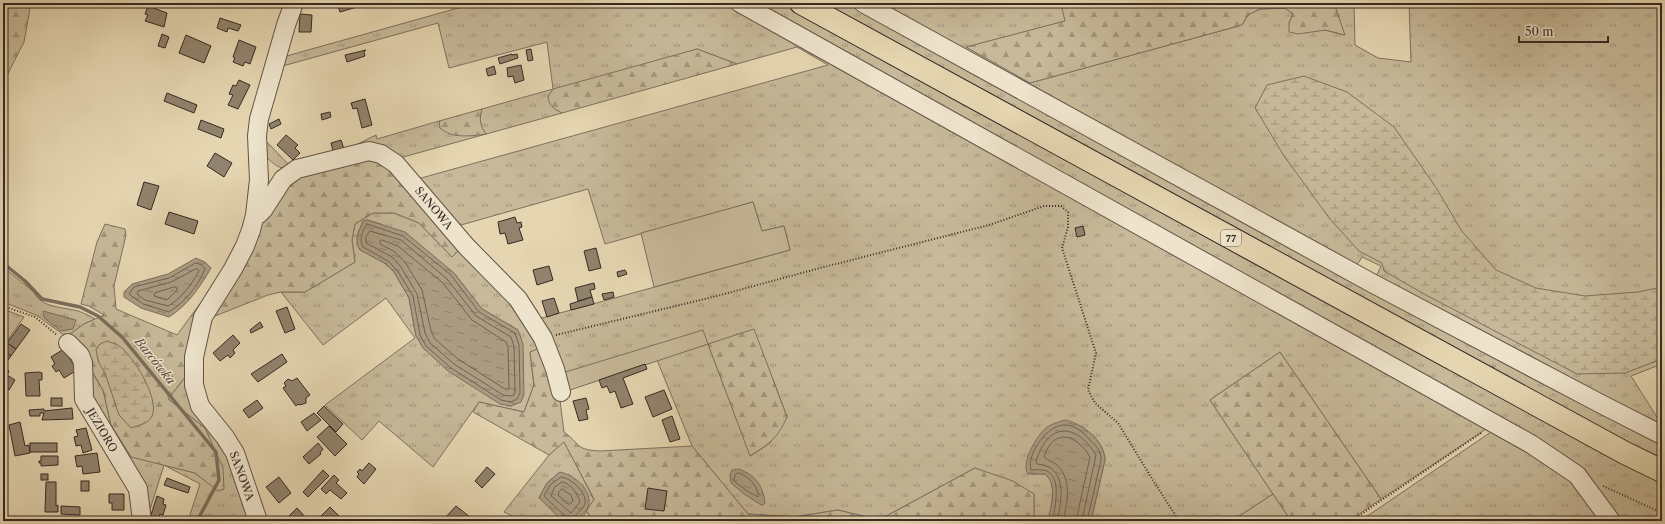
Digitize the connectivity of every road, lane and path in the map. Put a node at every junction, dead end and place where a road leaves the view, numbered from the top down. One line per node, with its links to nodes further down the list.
1 (294, 3): 5 (street, SANOWA)
2 (740, 3): 10 (street)
3 (801, 3): 12 (main road, 77)
4 (863, 3): 11 (street)
5 (255, 215): 7 (street, SANOWA); 16 (street, SANOWA)
6 (3, 306): 8 (path)
7 (543, 338): 9 (street, SANOWA); 17 (path)
8 (68, 343): 15 (street, JEZIORO)
9 (561, 392)
10 (1495, 424): 13 (street); 18 (path)
11 (1662, 435)
12 (1662, 472)
13 (1577, 475): 14 (path); 19 (street)
14 (1662, 513)
15 (142, 521)
16 (258, 521)
17 (1179, 521)
18 (1351, 521)
19 (1611, 521)

